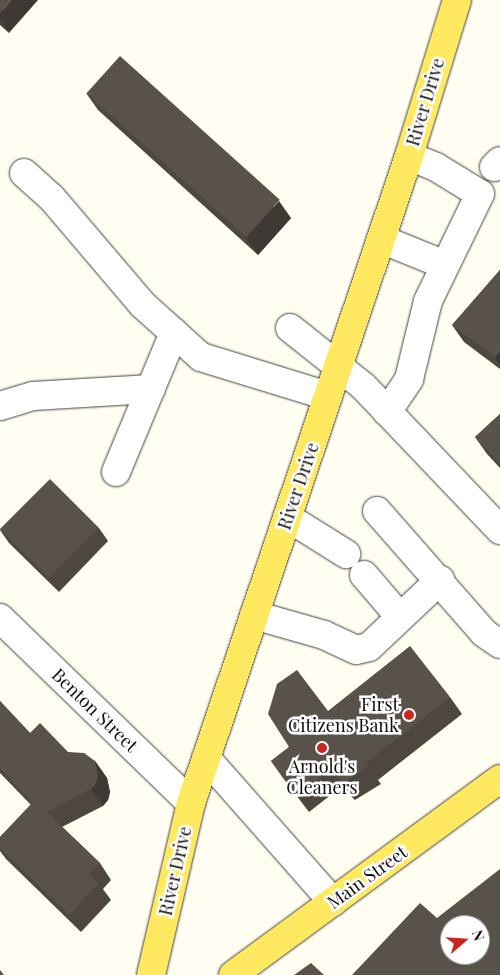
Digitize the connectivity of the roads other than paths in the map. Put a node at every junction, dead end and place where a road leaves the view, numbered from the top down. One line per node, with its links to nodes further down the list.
1 (457, 0): 2 (main road, River Drive)
2 (409, 156): 4 (main road, River Drive); 5 (street)
3 (24, 173): 7 (street)
4 (381, 239): 5 (street); 8 (main road, River Drive)
5 (445, 265): 12 (street)
6 (290, 328): 8 (street)
7 (174, 333): 9 (street); 10 (street)
8 (338, 365): 10 (main road, River Drive); 12 (street)
9 (151, 389): 11 (street); 13 (street)
10 (328, 396): 15 (main road, River Drive)
11 (0, 406)
12 (387, 412): 16 (street)
13 (116, 472)
14 (377, 511): 19 (street)
15 (287, 517): 17 (street); 20 (main road, River Drive)
16 (500, 530)
17 (346, 554)
18 (364, 575): 21 (street)
19 (440, 580): 21 (street); 23 (street)
20 (254, 615): 21 (street); 24 (main road, River Drive)
21 (400, 617)
22 (0, 618): 26 (street, Benton Street)
23 (500, 644)
24 (206, 758): 26 (main road, River Drive); 27 (street)
25 (497, 786): 27 (main road, Main Street)
26 (191, 803): 28 (main road, River Drive)
27 (333, 902): 29 (main road, Main Street)
28 (151, 975)
29 (233, 975)

